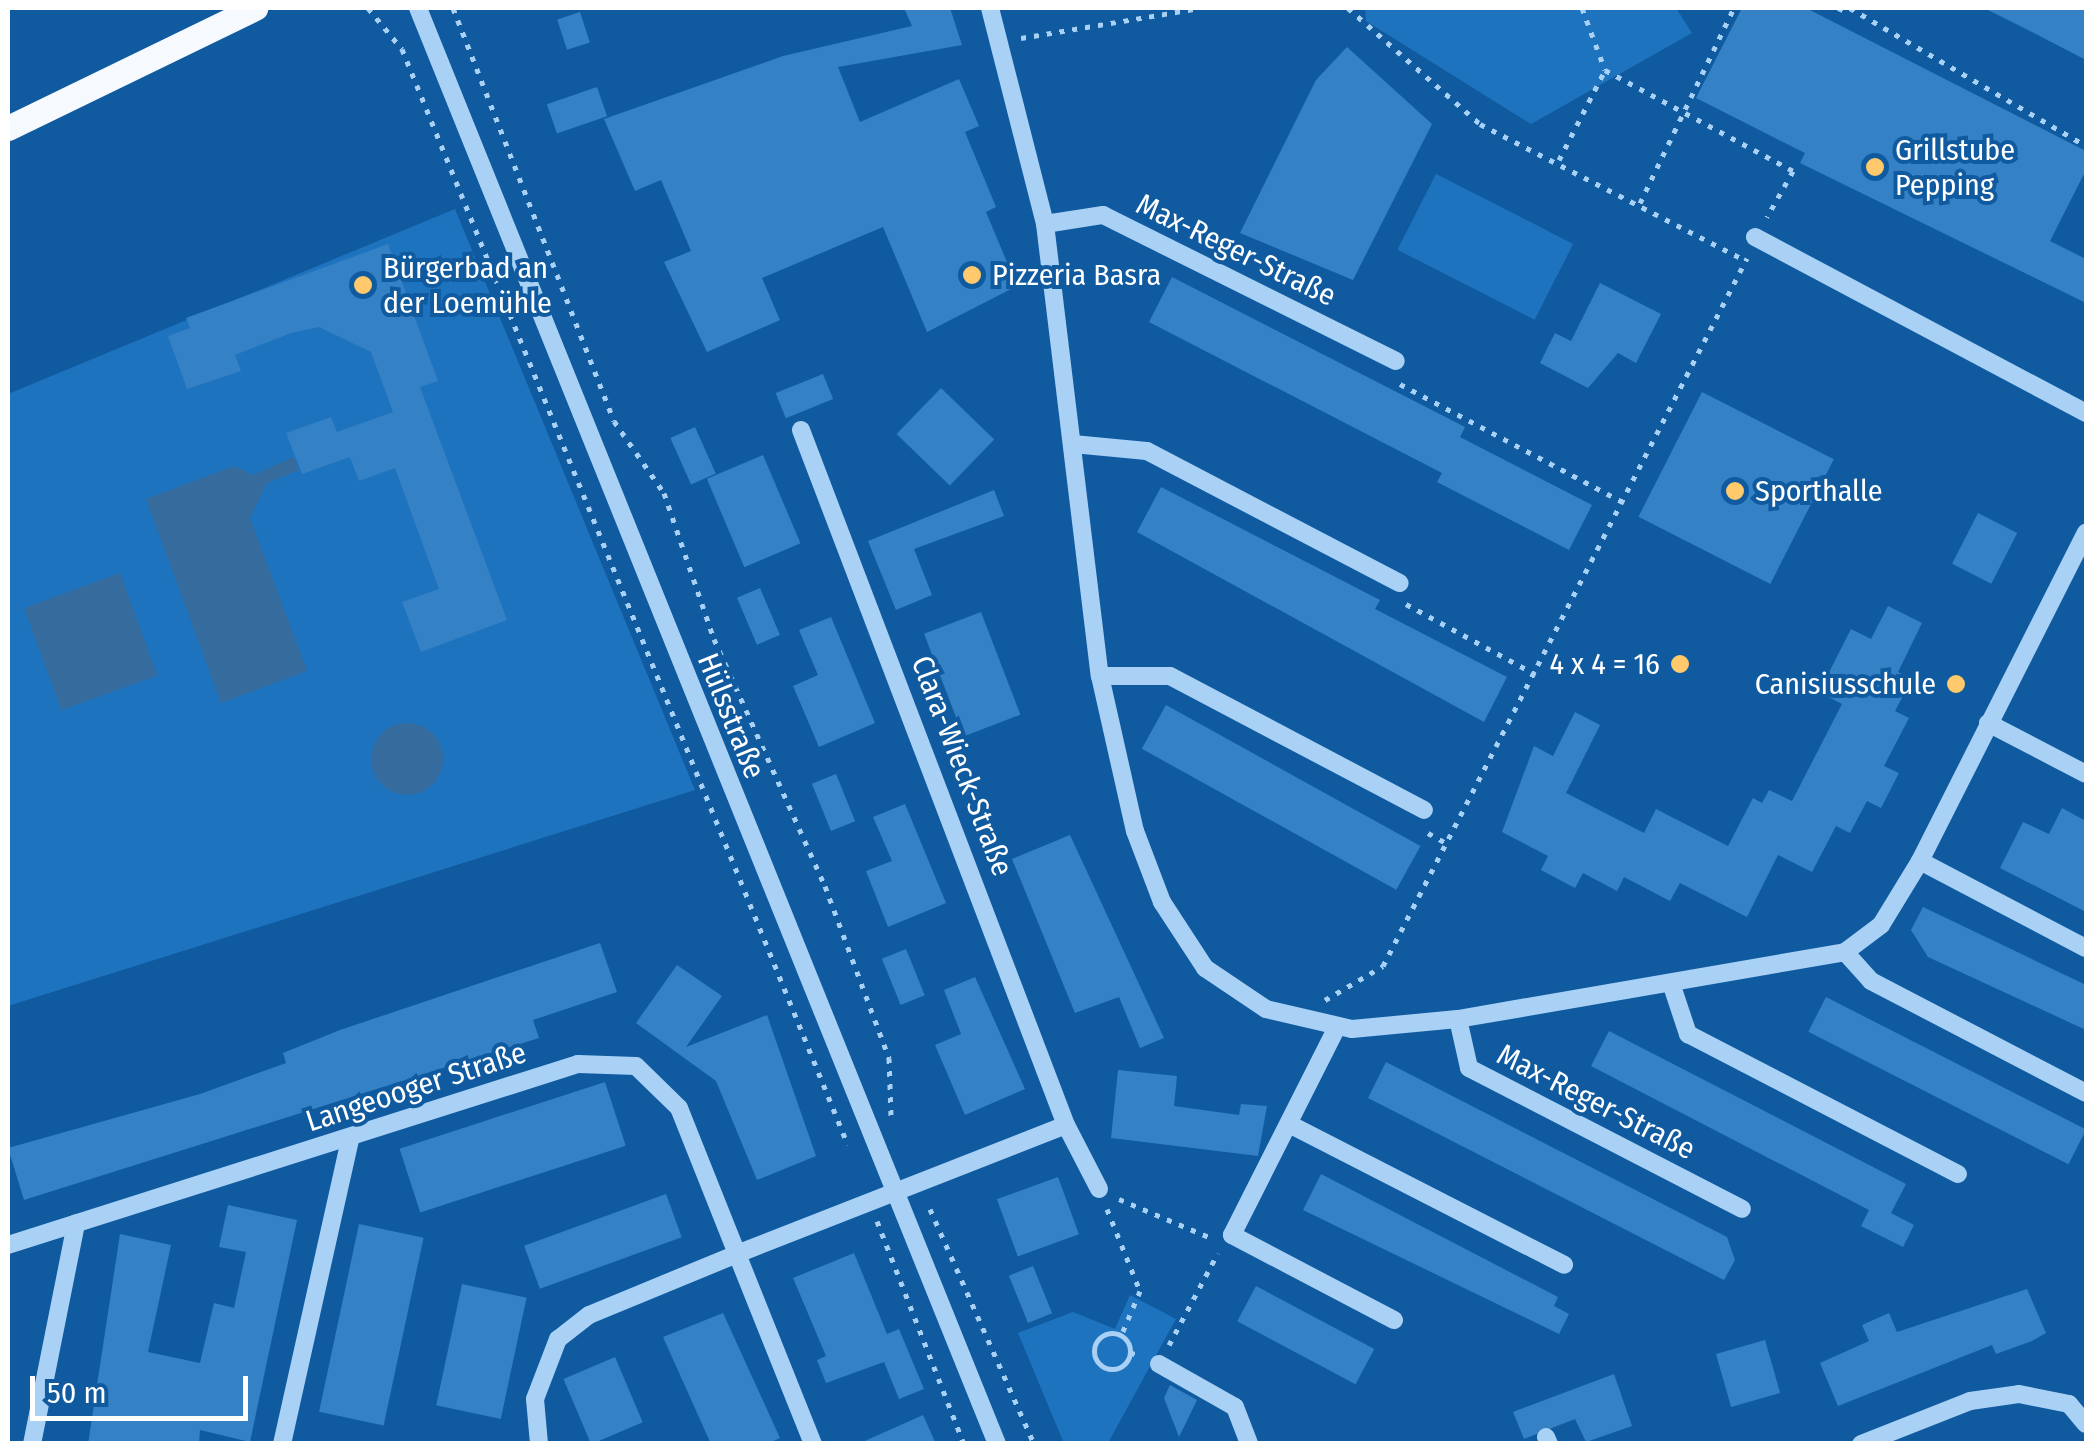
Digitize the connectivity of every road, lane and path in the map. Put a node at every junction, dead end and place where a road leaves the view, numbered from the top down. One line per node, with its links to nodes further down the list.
1 (256, 8): 15 (main road)
2 (368, 8): 46 (path)
3 (418, 8): 50 (street, Hülsstraße)
4 (453, 8): 44 (path)
5 (990, 8): 12 (street, Max-Reger-Straße)
6 (1200, 8): 12 (path)
7 (1348, 8): 17 (path)
8 (1582, 8): 13 (path)
9 (1734, 8): 14 (path)
10 (1838, 8): 11 (path)
11 (1849, 10): 16 (path)
12 (1002, 42): 19 (street, Max-Reger-Straße)
13 (1605, 70): 14 (path); 17 (path)
14 (1684, 114): 18 (path); 20 (path)
15 (8, 128)
16 (2086, 146)
17 (1559, 161): 18 (path)
18 (1639, 204): 21 (path)
19 (1045, 224): 22 (street, Max-Reger-Straße); 25 (street, Max-Reger-Straße)
20 (1755, 237): 21 (path); 23 (street)
21 (1746, 260): 26 (path)
22 (1396, 361): 26 (path)
23 (2086, 414)
24 (801, 430): 43 (street, Clara-Wieck-Straße)
25 (1073, 444): 28 (street); 30 (street, Max-Reger-Straße)
26 (1623, 502): 29 (path)
27 (2086, 533): 31 (street, Max-Reger-Straße)
28 (1400, 583): 29 (path)
29 (1534, 674): 38 (path)
30 (1100, 676): 33 (street); 38 (street, Max-Reger-Straße)
31 (1988, 724): 32 (street); 34 (street, Max-Reger-Straße)
32 (2086, 774)
33 (1424, 810)
34 (1920, 861): 35 (street); 36 (street, Max-Reger-Straße)
35 (2086, 948)
36 (1845, 952): 37 (street, Max-Reger-Straße); 41 (street)
37 (1672, 986): 39 (street, Max-Reger-Straße); 47 (street)
38 (1296, 1017): 40 (street, Max-Reger-Straße)
39 (1458, 1019): 40 (street, Max-Reger-Straße); 52 (street, Max-Reger-Straße)
40 (1337, 1028): 42 (street)
41 (2086, 1093)
42 (1289, 1124): 54 (street); 57 (street)
43 (1066, 1125): 48 (street); 49 (street, Clara-Wieck-Straße)
44 (898, 1136)
45 (350, 1138): 53 (street, Langeooger Straße); 56 (street, Langeooger Straße); 63 (street)
46 (852, 1154)
47 (1958, 1174)
48 (918, 1182): 50 (street); 68 (path)
49 (1099, 1188): 54 (path); 59 (path)
50 (893, 1192): 51 (street); 67 (street, Hülsstraße)
51 (869, 1202): 56 (street); 66 (path)
52 (1742, 1209)
53 (76, 1223): 55 (street, Langeooger Straße); 62 (street)
54 (1232, 1235): 58 (street); 60 (path)
55 (8, 1245)
56 (737, 1254): 64 (street); 65 (street, Langeooger Straße)
57 (1564, 1265)
58 (1394, 1320)
59 (1122, 1336): 59 (path)
60 (1159, 1364): 69 (street)
61 (2086, 1424): 70 (street)
62 (32, 1444)
63 (282, 1444)
64 (539, 1444)
65 (813, 1444)
66 (964, 1444)
67 (997, 1444)
68 (1034, 1444)
69 (1250, 1444)
70 (1861, 1444)

